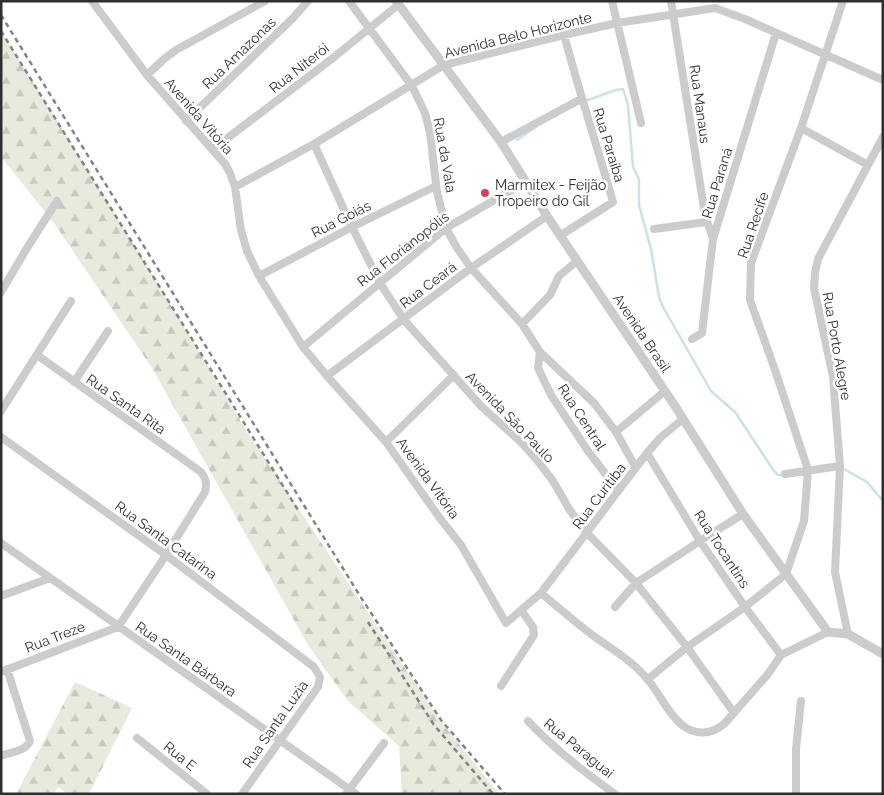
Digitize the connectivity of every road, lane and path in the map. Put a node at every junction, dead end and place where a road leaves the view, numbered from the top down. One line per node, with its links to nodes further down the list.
1 (265, 1): 16 (street)
2 (308, 1): 20 (street, Rua Amazonas)
3 (349, 1): 11 (street, Rua da Vala)
4 (612, 1): 10 (street)
5 (672, 1): 9 (street, Rua Manaus)
6 (843, 1): 14 (street, Rua Recife)
7 (95, 2): 16 (street, Avenida Vitória)
8 (397, 3): 11 (street, Rua Niterói); 15 (street, Avenida Brasil)
9 (674, 14): 10 (street, Avenida Belo Horizonte); 12 (street, Avenida Belo Horizonte); 33 (street, Rua Manaus)
10 (617, 23): 13 (street, Avenida Belo Horizonte); 21 (street)
11 (369, 28): 18 (street, Rua da Vala); 26 (street, Rua Niterói)
12 (776, 33): 14 (street, Avenida Belo Horizonte); 38 (street, Rua Paraná)
13 (564, 34): 15 (street, Avenida Belo Horizonte); 19 (street, Rua Paraíba)
14 (826, 54): 17 (street, Avenida Belo Horizonte); 22 (street, Rua Recife)
15 (444, 65): 18 (street, Avenida Belo Horizonte); 24 (street, Avenida Brasil)
16 (147, 75): 20 (street, Avenida Vitória)
17 (883, 80)
18 (412, 86): 25 (street, Avenida Belo Horizonte); 29 (street, Rua da Vala)
19 (581, 99): 24 (street); 37 (street, Rua Paraíba)
20 (186, 121): 26 (street, Avenida Vitória)
21 (640, 123)
22 (801, 128): 27 (street); 64 (street, Rua Recife)
23 (883, 137): 27 (street, Rua Porto Alegre)
24 (501, 142): 28 (street, Avenida Brasil)
25 (314, 144): 30 (street, Avenida Belo Horizonte); 34 (street, Avenida São Paulo)
26 (213, 150): 30 (street, Avenida Vitória)
27 (868, 165): 62 (street, Rua Porto Alegre)
28 (526, 182): 32 (street, Avenida Brasil); 35 (street, Rua Florianopólis)
29 (436, 186): 34 (street, Rua Goiás); 35 (street, Rua da Vala)
30 (235, 187): 41 (street, Avenida Vitória)
31 (57, 201): 43 (street)
32 (547, 216): 37 (street, Avenida Brasil); 40 (street, Rua Ceará)
33 (706, 222): 36 (street); 38 (street, Rua Manaus)
34 (352, 227): 41 (street, Rua Goiás); 42 (street, Avenida São Paulo)
35 (446, 228): 40 (street, Rua da Vala); 42 (street, Rua Florianopólis)
36 (654, 228)
37 (561, 235): 39 (street, Avenida Brasil)
38 (713, 239): 48 (street, Rua Paraná)
39 (577, 261): 46 (street); 55 (street, Avenida Brasil)
40 (471, 268): 45 (street, Rua Ceará); 46 (street, Rua da Vala)
41 (259, 276): 49 (street, Avenida Vitória)
42 (380, 283): 45 (street, Avenida São Paulo); 49 (street, Rua Florianopólis)
43 (1, 292)
44 (71, 300): 51 (street)
45 (404, 320): 52 (street, Avenida São Paulo); 53 (street, Rua Ceará)
46 (522, 324): 50 (street, Rua da Vala)
47 (108, 331): 54 (street)
48 (692, 340)
49 (303, 347): 53 (street, Avenida Vitória)
50 (540, 352): 58 (street); 66 (street, Rua Central)
51 (37, 355): 54 (street, Rua Santa Rita); 56 (street)
52 (454, 375): 60 (street); 68 (street, Avenida São Paulo)
53 (326, 376): 60 (street, Avenida Vitória)
54 (74, 382): 71 (street, Rua Santa Rita)
55 (665, 391): 57 (street, Avenida Brasil); 58 (street)
56 (1, 411)
57 (683, 419): 61 (street, Rua Curitiba); 67 (street, Avenida Brasil)
58 (616, 432): 63 (street)
59 (1, 437): 71 (street, Rua Santa Catarina)
60 (386, 442): 79 (street, Avenida Vitória)
61 (647, 453): 63 (street, Rua Curitiba); 69 (street, Rua Tocantins)
62 (840, 466): 64 (street); 82 (street, Rua Porto Alegre)
63 (636, 468): 66 (street, Rua Curitiba)
64 (808, 470): 65 (street); 72 (street, Rua Recife)
65 (785, 474)
66 (618, 490): 68 (street, Rua Curitiba)
67 (744, 514): 69 (street); 72 (street, Avenida Brasil)
68 (587, 533): 74 (street, Avenida São Paulo); 75 (street, Rua Curitiba)
69 (700, 540): 74 (street); 78 (street, Rua Tocantins)
70 (1, 543): 73 (street, Rua Santa Bárbara)
71 (166, 555): 80 (street); 86 (street, Rua Santa Catarina)
72 (786, 574): 78 (street); 81 (street, Avenida Brasil)
73 (50, 578): 76 (street); 80 (street, Rua Santa Bárbara)
74 (636, 583): 77 (street); 83 (street, Avenida São Paulo)
75 (540, 593): 79 (street, Avenida Vitória); 88 (street)
76 (1, 596)
77 (615, 607)
78 (745, 607): 83 (street); 85 (street, Rua Tocantins)
79 (521, 610): 89 (street)
80 (118, 626): 87 (street, Rua Treze); 94 (street, Rua Santa Bárbara)
81 (828, 632): 82 (street); 85 (street)
82 (848, 634): 84 (street)
83 (687, 647): 88 (street); 91 (street, Avenida São Paulo)
84 (883, 654)
85 (781, 655): 91 (street)
86 (314, 667): 94 (street, Rua Santa Luzia)
87 (4, 671): 96 (street)
88 (648, 679): 91 (street)
89 (501, 686)
90 (801, 701): 101 (street)
91 (734, 713)
92 (528, 721): 100 (street, Rua Paraguai)
93 (137, 738): 98 (street, Rua E)
94 (280, 740): 97 (street, Rua Santa Bárbara); 99 (street, Rua Santa Luzia)
95 (384, 743): 97 (street)
96 (1, 756)
97 (350, 792)
98 (207, 794)
99 (242, 794)
100 (615, 794)
101 (796, 794)

